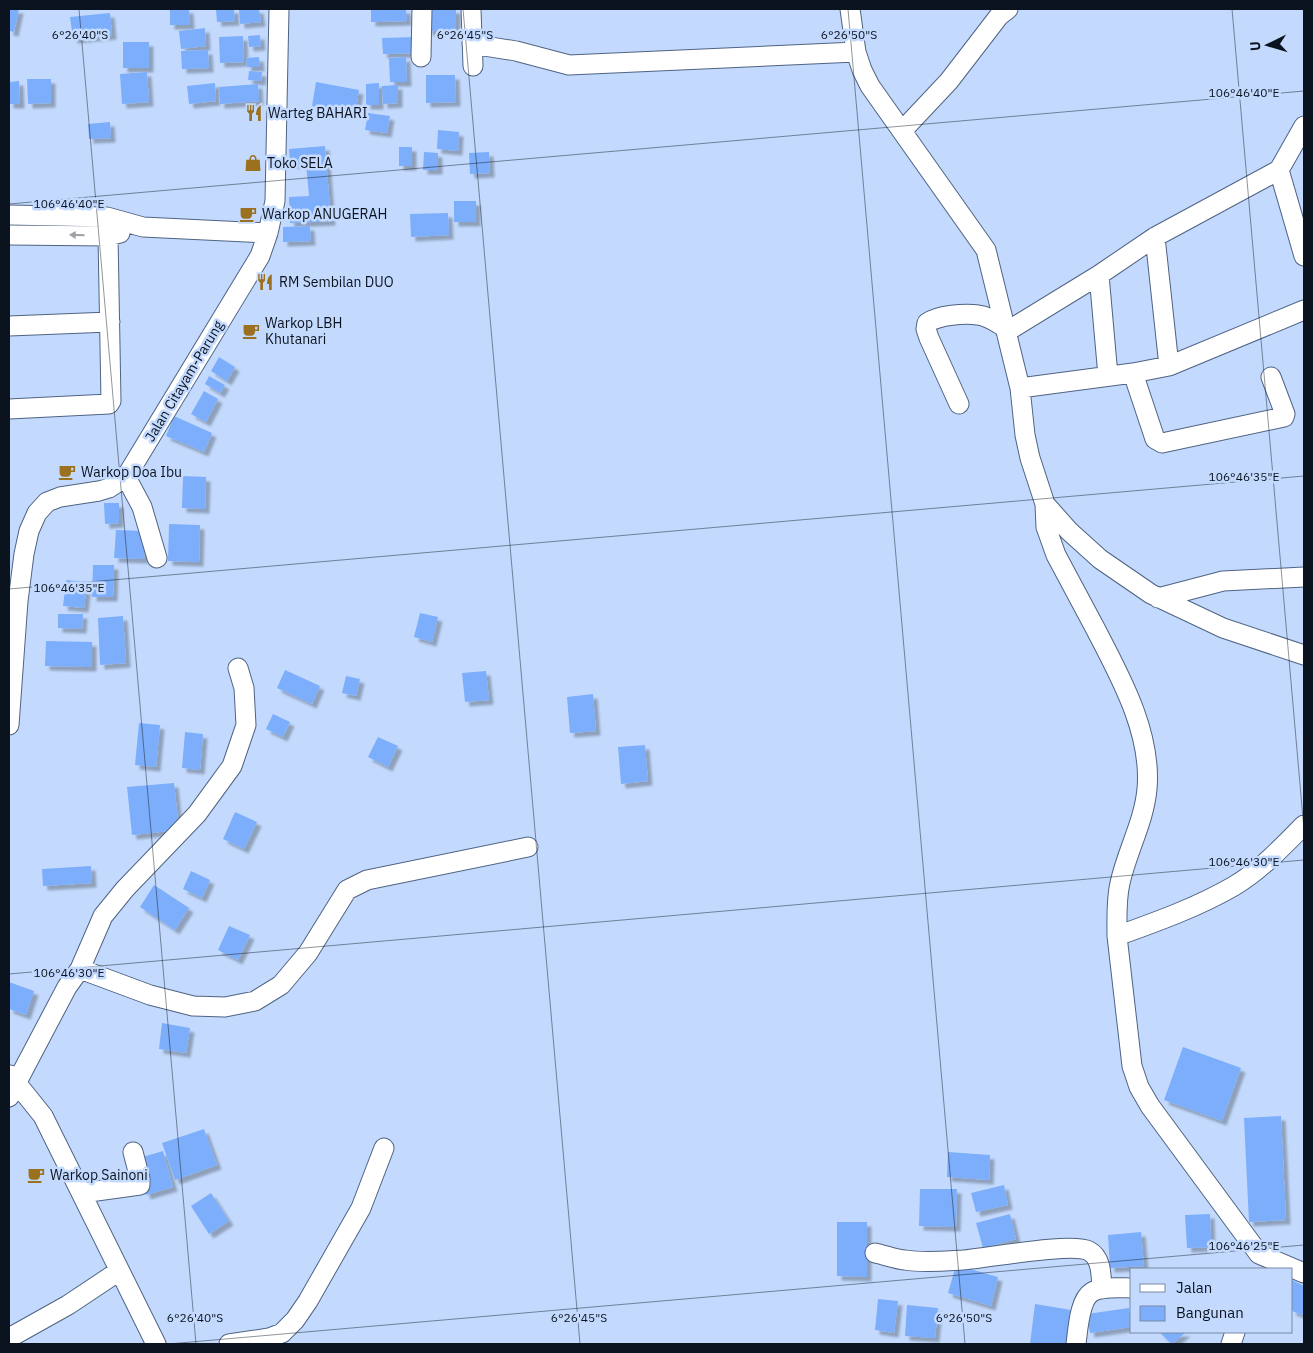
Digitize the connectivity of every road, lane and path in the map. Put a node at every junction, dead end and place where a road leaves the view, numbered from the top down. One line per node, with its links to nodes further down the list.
1 (279, 9): 15 (street, Jalan Citayam-Parung)
2 (422, 9): 8 (street)
3 (471, 9): 6 (street)
4 (850, 9): 7 (street)
5 (1001, 11): 11 (street)
6 (472, 44): 7 (street); 9 (street)
7 (856, 52): 11 (street)
8 (420, 57)
9 (473, 66)
10 (1304, 126): 12 (street)
11 (902, 131): 24 (street)
12 (1279, 170): 18 (street); 19 (street)
13 (9, 215): 14 (street)
14 (142, 227): 15 (street); 17 (street)
15 (268, 233): 32 (street, Jalan Citayam-Parung)
16 (9, 234): 17 (street, one-way to 16)
17 (108, 236): 22 (street)
18 (1155, 236): 20 (street); 25 (street)
19 (1304, 256)
20 (1099, 275): 24 (street); 27 (street)
21 (1304, 310): 25 (street)
22 (110, 322): 23 (street); 31 (street)
23 (9, 326)
24 (1000, 326): 29 (street); 30 (street)
25 (1170, 366): 26 (street)
26 (1133, 373): 27 (street); 28 (street)
27 (1108, 376): 29 (street)
28 (1272, 377)
29 (1020, 388): 33 (street)
30 (958, 404)
31 (9, 409)
32 (126, 477): 34 (street); 37 (street, Jalan Citayam-Parung)
33 (1045, 504): 36 (street); 43 (street)
34 (157, 558)
35 (1304, 577): 36 (street)
36 (1158, 598): 38 (street)
37 (14, 601): 40 (street, Jalan Citayam-Parung)
38 (1304, 655)
39 (238, 668): 44 (street)
40 (9, 725)
41 (1304, 825): 43 (street)
42 (528, 847): 44 (street)
43 (1117, 936): 50 (street)
44 (80, 969): 45 (street)
45 (11, 1085): 48 (street)
46 (384, 1148): 57 (street)
47 (134, 1152): 48 (street)
48 (82, 1194): 52 (street)
49 (875, 1253): 54 (street)
50 (1257, 1262): 51 (street)
51 (1283, 1268)
52 (119, 1271): 55 (street); 56 (street)
53 (1130, 1288): 54 (street)
54 (1102, 1289): 58 (street)
55 (9, 1338)
56 (156, 1344)
57 (229, 1344)
58 (1076, 1344)

